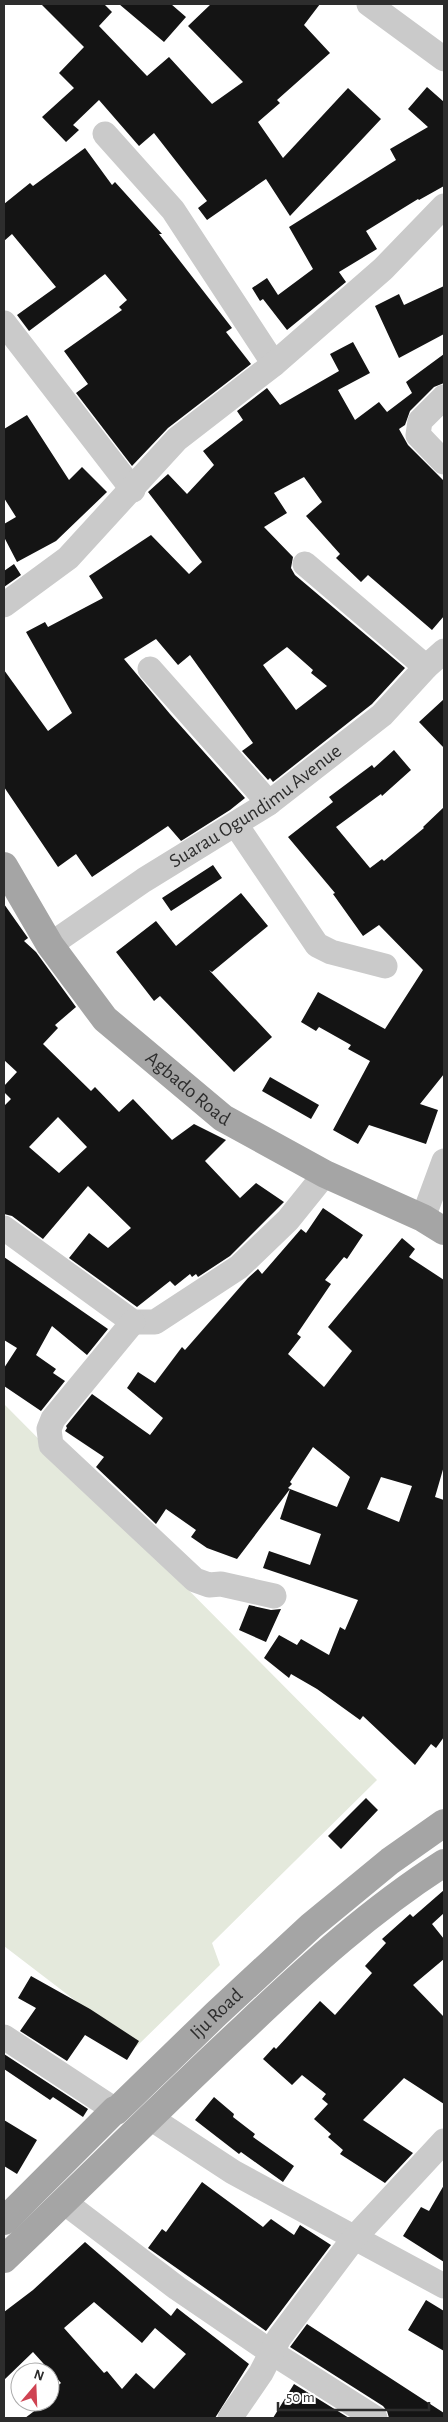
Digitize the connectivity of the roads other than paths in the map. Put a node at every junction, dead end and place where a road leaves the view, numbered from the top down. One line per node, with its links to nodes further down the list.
1 (369, 4): 2 (street)
2 (444, 59)
3 (105, 134): 6 (street)
4 (444, 206): 6 (street)
5 (4, 323): 9 (street)
6 (274, 364): 9 (street)
7 (444, 397): 8 (street)
8 (444, 462)
9 (133, 490): 11 (street)
10 (305, 564): 12 (street)
11 (4, 605)
12 (435, 659): 14 (street, Suarau Ogundimu Avenue)
13 (150, 669): 14 (street)
14 (269, 803): 15 (street, Suarau Ogundimu Avenue)
15 (236, 825): 17 (street, Suarau Ogundimu Avenue); 18 (street)
16 (4, 866): 17 (main road, Agbado Road)
17 (50, 945): 20 (main road, Agbado Road)
18 (385, 966)
19 (444, 1160): 21 (street)
20 (325, 1174): 21 (main road, Agbado Road); 23 (street)
21 (434, 1224)
22 (4, 1228): 23 (street)
23 (133, 1322): 24 (street)
24 (274, 1596)
25 (444, 1823): 28 (main road, Iju Road)
26 (444, 1863): 29 (main road, Iju Road)
27 (4, 2037): 28 (street)
28 (115, 2110): 32 (main road, Iju Road)
29 (149, 2117): 31 (main road, Iju Road); 33 (street)
30 (444, 2141): 33 (street)
31 (64, 2202): 34 (main road, Iju Road); 36 (street)
32 (8, 2209)
33 (355, 2237): 35 (street); 36 (street)
34 (4, 2259)
35 (444, 2286)
36 (271, 2352): 37 (street); 38 (street)
37 (230, 2418)
38 (376, 2418)

